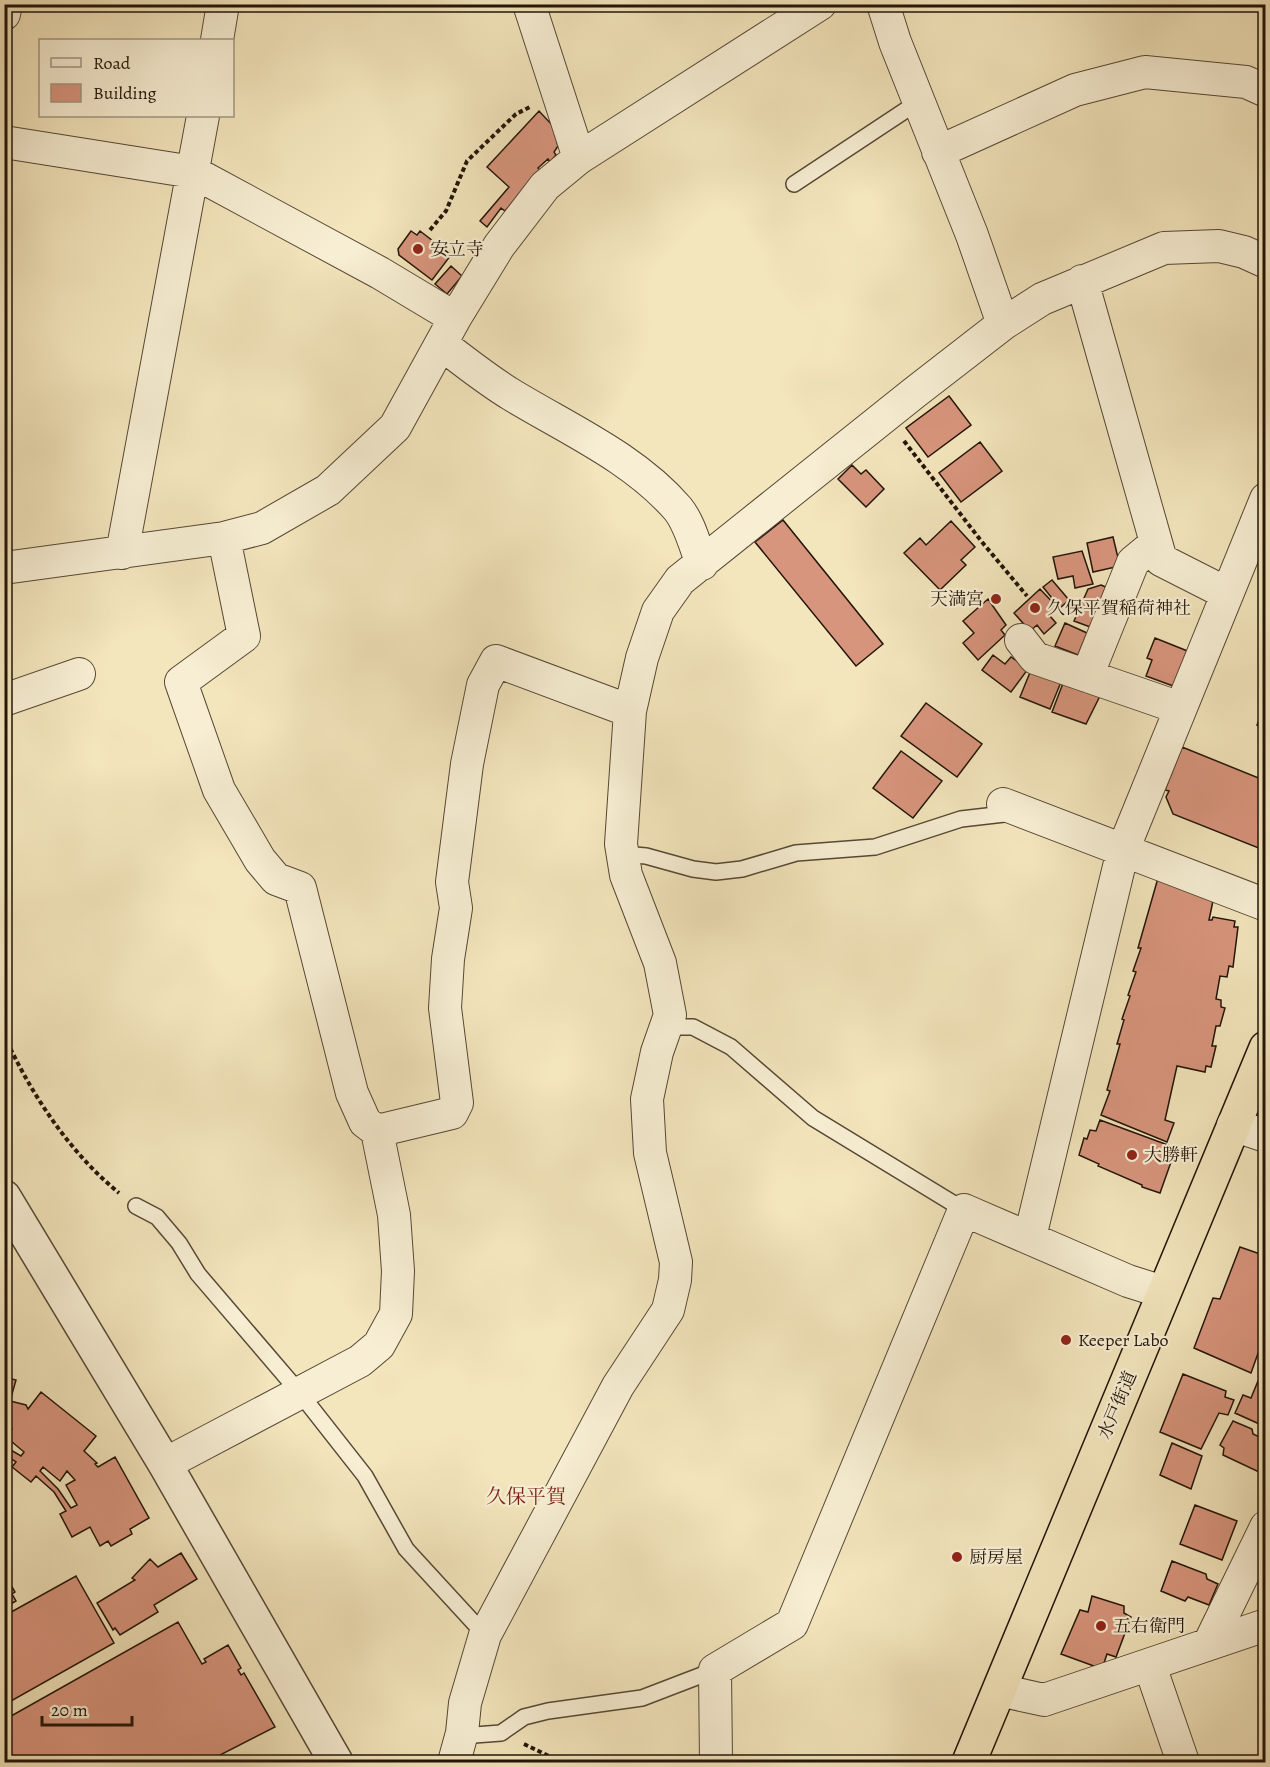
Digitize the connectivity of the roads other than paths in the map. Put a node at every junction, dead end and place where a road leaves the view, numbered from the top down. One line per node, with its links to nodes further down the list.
1 (6, 4): 6 (street)
2 (223, 4): 7 (street)
3 (529, 4): 13 (street)
4 (883, 4): 9 (street)
5 (801, 9): 13 (street)
6 (4, 15)
7 (217, 39)
8 (1266, 91): 12 (street)
9 (918, 102): 12 (street); 15 (lane)
10 (203, 117): 14 (street)
11 (4, 142): 14 (street)
12 (938, 152): 18 (street)
13 (579, 158): 19 (street)
14 (193, 172): 19 (street); 23 (street)
15 (794, 184)
16 (1266, 262): 17 (street)
17 (1082, 281): 18 (street); 22 (street)
18 (1003, 324): 24 (street)
19 (448, 331): 21 (street); 24 (street)
20 (1266, 499): 26 (street)
21 (224, 537): 23 (street); 40 (street)
22 (1156, 543): 26 (street); 29 (street)
23 (122, 553): 25 (street)
24 (702, 564): 32 (street)
25 (4, 568)
26 (1226, 592): 31 (street)
27 (1021, 640): 29 (street)
28 (79, 674): 30 (street)
29 (1087, 676): 31 (street)
30 (4, 700)
31 (1180, 708): 34 (street)
32 (630, 711): 35 (street); 40 (street)
33 (1011, 808): 34 (street); 35 (lane)
34 (1123, 850): 36 (street); 45 (street)
35 (623, 854): 37 (street)
36 (1266, 905)
37 (666, 1027): 44 (lane); 51 (street)
38 (1266, 1048): 39 (highway, 水戸街道)
39 (1233, 1125): 41 (street); 46 (highway, 水戸街道)
40 (377, 1131): 47 (street)
41 (1266, 1136)
42 (136, 1206): 47 (lane)
43 (8, 1210): 48 (street)
44 (964, 1210): 45 (street); 54 (street)
45 (1030, 1238): 46 (street)
46 (1163, 1292): 55 (highway, 水戸街道)
47 (299, 1392): 48 (street); 51 (lane)
48 (165, 1464): 57 (street)
49 (1266, 1527): 52 (street)
50 (1266, 1625): 52 (street)
51 (485, 1635): 56 (street)
52 (1209, 1644): 53 (street)
53 (1150, 1666): 55 (street); 60 (street)
54 (715, 1670): 56 (lane); 58 (street)
55 (999, 1690): 59 (highway, 水戸街道)
56 (458, 1749)
57 (336, 1762)
58 (716, 1762)
59 (969, 1762)
60 (1183, 1762)

